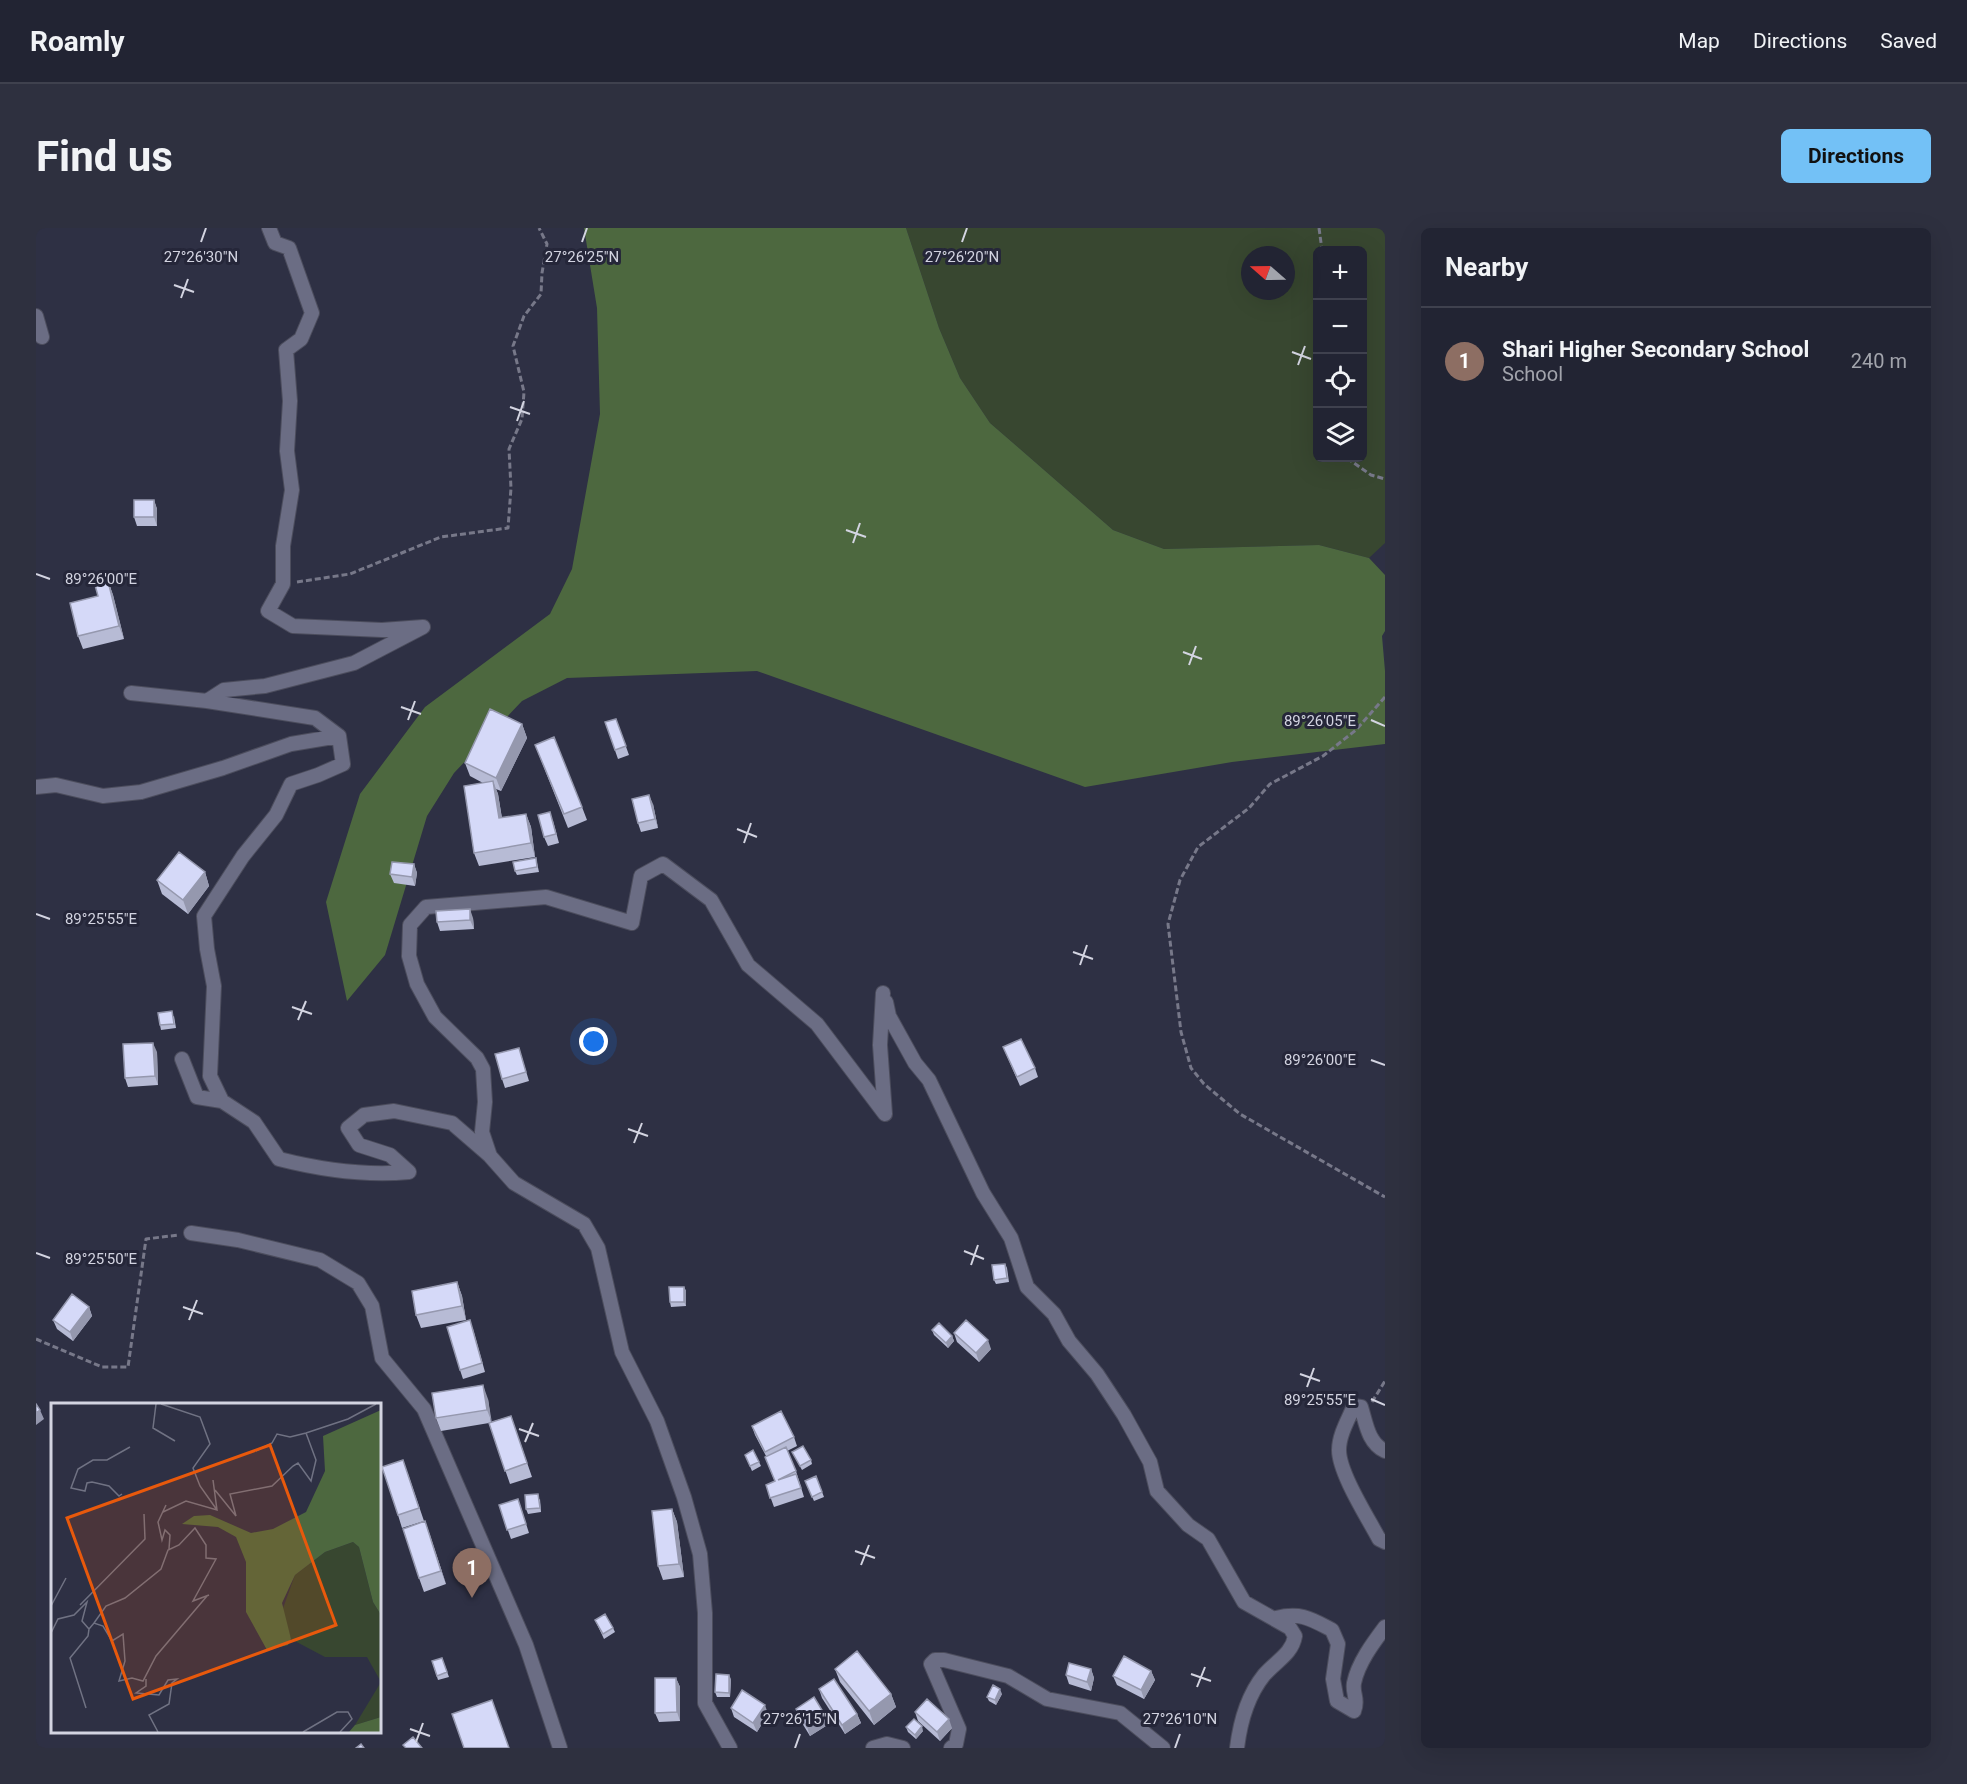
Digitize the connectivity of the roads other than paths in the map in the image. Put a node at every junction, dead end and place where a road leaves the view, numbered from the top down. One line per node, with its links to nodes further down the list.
1 (268, 228): 5 (street)
2 (36, 316): 3 (street)
3 (42, 337)
4 (131, 693): 5 (street)
5 (207, 701): 6 (street)
6 (339, 736): 7 (street); 9 (street)
7 (36, 787)
8 (182, 1059): 9 (street)
9 (222, 1101): 10 (street)
10 (490, 1156): 14 (street); 17 (street)
11 (191, 1233): 16 (street)
12 (1385, 1451): 13 (street)
13 (1385, 1542)
14 (1276, 1618): 15 (street); 22 (street)
15 (1385, 1627)
16 (560, 1748)
17 (730, 1748)
18 (873, 1748): 19 (street)
19 (903, 1748)
20 (951, 1748): 21 (street)
21 (1163, 1748)
22 (1237, 1748)

